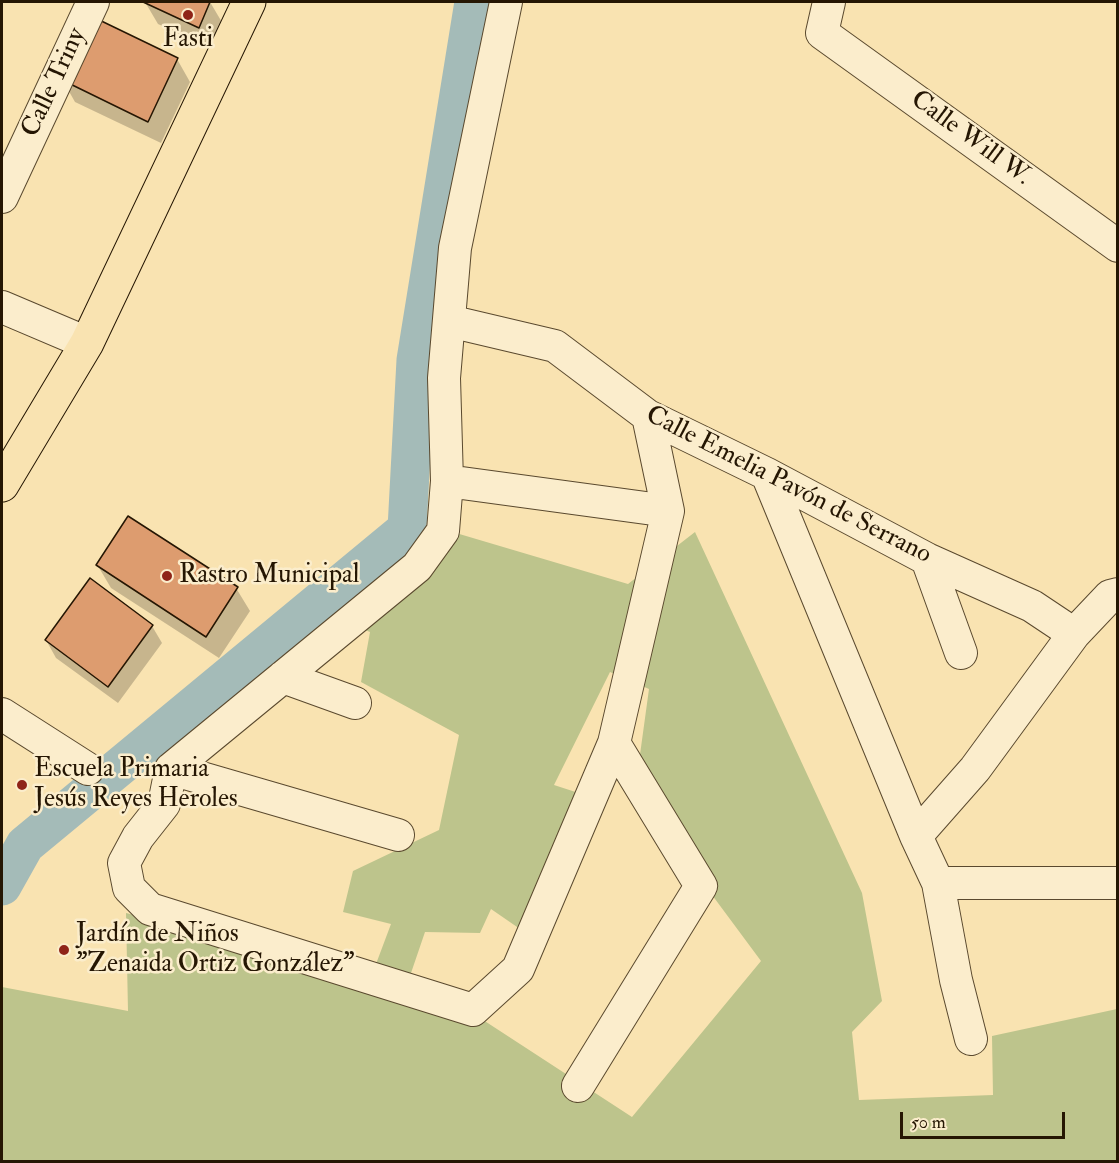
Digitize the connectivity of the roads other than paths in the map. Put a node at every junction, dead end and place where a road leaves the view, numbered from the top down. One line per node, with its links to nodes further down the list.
1 (93, 2): 5 (street, Calle Triny)
2 (249, 2): 9 (main road)
3 (506, 2): 8 (street)
4 (829, 2): 6 (street, Calle Will W.)
5 (2, 197)
6 (1118, 246)
7 (2, 307): 9 (street)
8 (448, 321): 10 (street, Calle Emelia Pavón de Serrano); 12 (street)
9 (87, 343): 13 (main road)
10 (648, 416): 11 (street, Calle Emelia Pavón de Serrano); 14 (street)
11 (768, 474): 15 (street, Calle Emelia Pavón de Serrano); 26 (street)
12 (447, 481): 14 (street); 19 (street)
13 (2, 485)
14 (668, 511): 22 (street)
15 (927, 559): 17 (street, Calle Emelia Pavón de Serrano); 18 (street)
16 (1118, 594): 17 (street)
17 (1074, 634): 26 (street)
18 (961, 653)
19 (283, 677): 20 (street); 24 (street)
20 (355, 703)
21 (2, 714): 23 (street)
22 (614, 743): 24 (street); 30 (street)
23 (88, 769)
24 (171, 769): 25 (street)
25 (398, 834)
26 (916, 836): 28 (street)
27 (1118, 883): 28 (street)
28 (938, 884): 29 (street)
29 (971, 1038)
30 (578, 1086)

